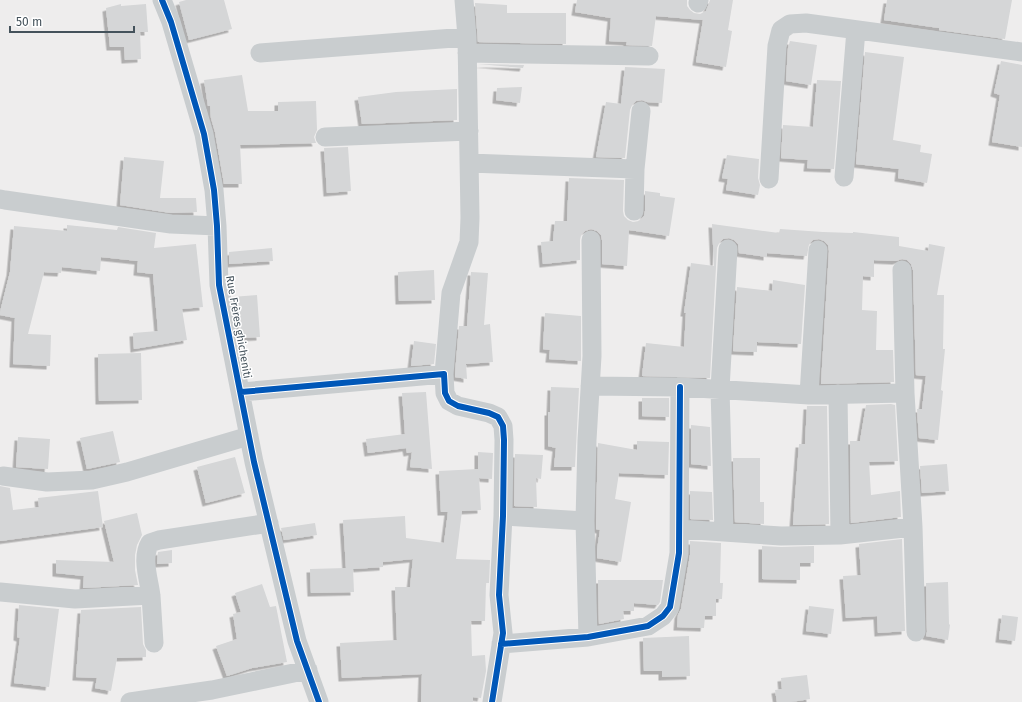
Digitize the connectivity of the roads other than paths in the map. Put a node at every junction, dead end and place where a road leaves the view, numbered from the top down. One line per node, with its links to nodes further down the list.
1 (162, 0): 17 (street, Rue Frères ghicheniti)
2 (464, 0): 4 (street)
3 (856, 30): 5 (street); 13 (street); 14 (street)
4 (467, 45): 6 (street); 7 (street); 9 (street)
5 (1022, 52)
6 (260, 53)
7 (649, 56)
8 (641, 111): 12 (street)
9 (469, 131): 10 (street); 11 (street)
10 (325, 137)
11 (469, 162): 12 (street); 22 (street)
12 (634, 169): 16 (street)
13 (844, 177)
14 (769, 179)
15 (0, 199): 17 (street)
16 (634, 211)
17 (217, 226): 26 (street, Rue Frères ghicheniti)
18 (591, 240): 23 (street)
19 (728, 249): 25 (street)
20 (818, 250): 29 (street)
21 (902, 270): 27 (street)
22 (444, 374): 26 (street); 32 (street)
23 (590, 386): 24 (street); 33 (street)
24 (680, 387): 25 (street); 36 (street)
25 (720, 390): 29 (street); 37 (street)
26 (241, 392): 30 (street, Rue Frères ghicheniti)
27 (905, 392): 28 (street); 35 (street)
28 (838, 394): 29 (street); 38 (street)
29 (809, 395)
30 (249, 436): 31 (street); 34 (street, Rue Frères ghicheniti)
31 (3, 476)
32 (503, 516): 33 (street); 44 (street)
33 (585, 521): 42 (street)
34 (269, 523): 40 (street); 45 (street, Rue Frères ghicheniti)
35 (913, 528): 38 (street); 41 (street)
36 (680, 529): 37 (street); 42 (street)
37 (724, 532): 38 (street)
38 (840, 535)
39 (0, 592): 40 (street)
40 (151, 595): 43 (street)
41 (916, 632)
42 (588, 637): 44 (street)
43 (154, 643)
44 (501, 644): 48 (street)
45 (308, 670): 46 (street); 47 (street, Rue Frères ghicheniti)
46 (130, 702)
47 (319, 702)
48 (492, 702)

